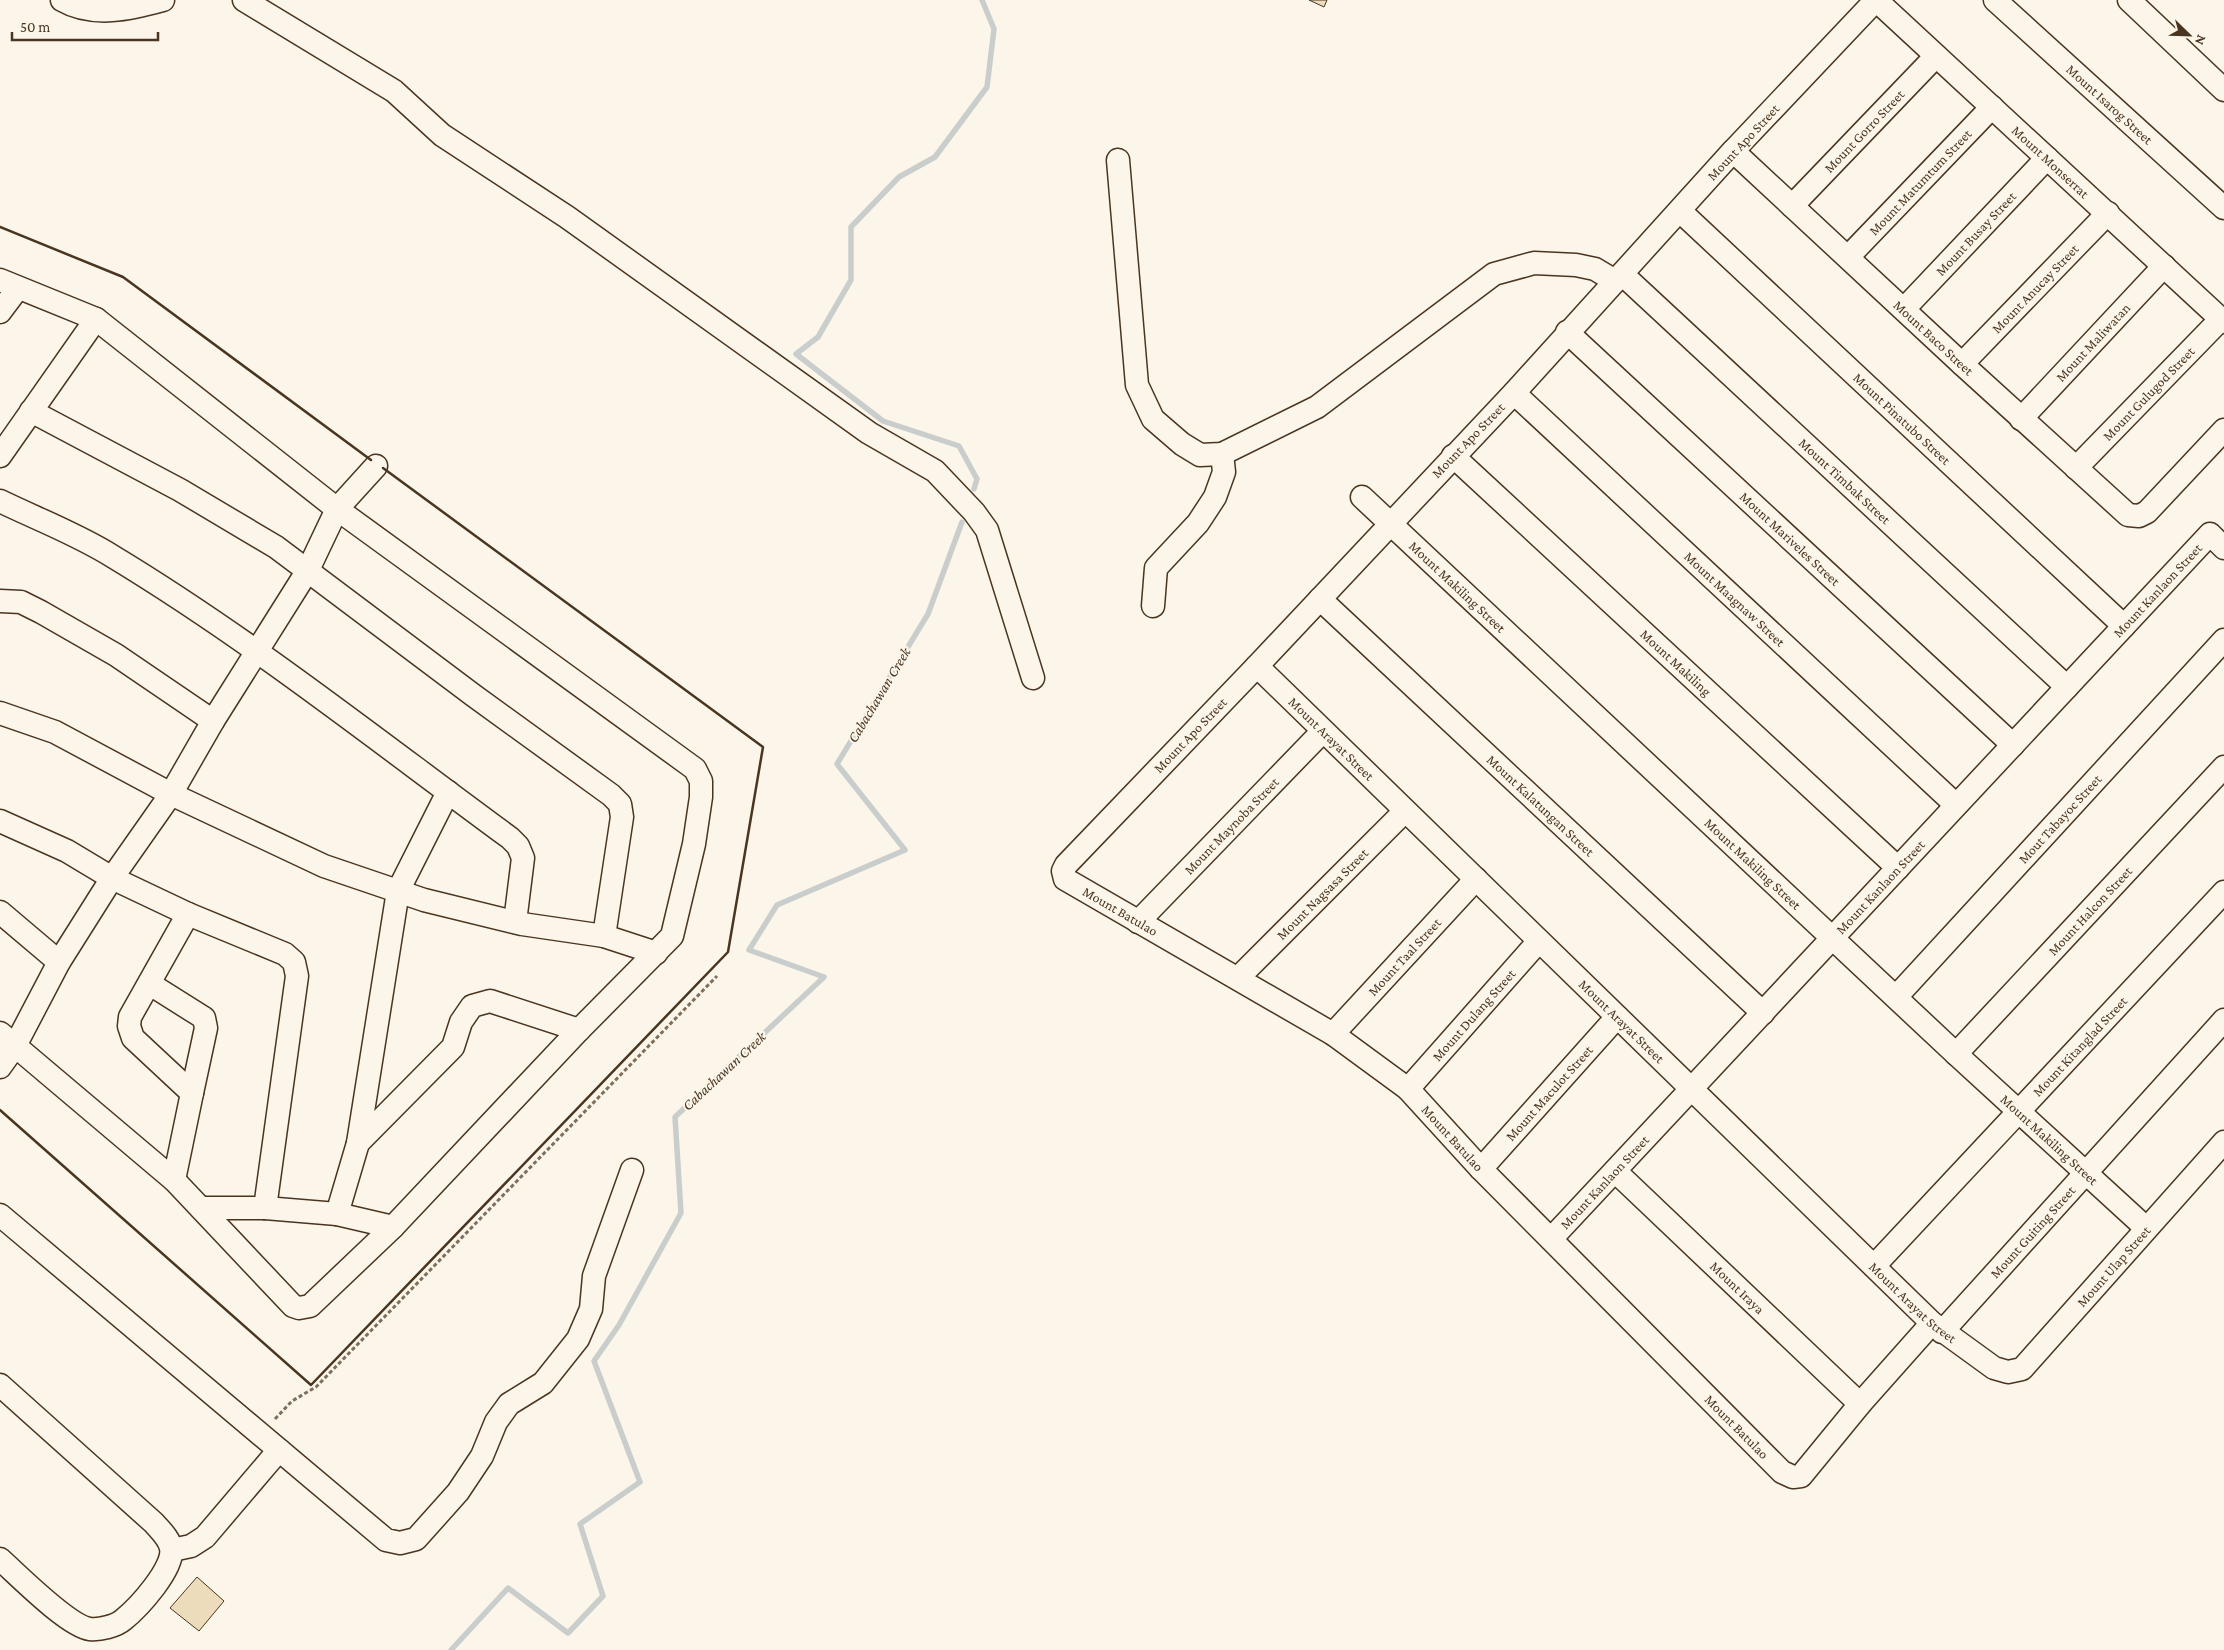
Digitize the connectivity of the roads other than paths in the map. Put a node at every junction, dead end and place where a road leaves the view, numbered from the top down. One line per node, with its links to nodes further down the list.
1 (62, 0): 2 (street)
2 (163, 0)
3 (244, 0): 49 (street)
4 (1876, 0): 7 (street, Mount Monserrat); 10 (street, Mount Apo Street)
5 (1995, 0): 14 (street, Mount Isarog Street)
6 (2129, 0): 8 (street)
7 (1936, 56): 9 (street, Mount Monserrat); 13 (street, Mount Gorro Street)
8 (2224, 90)
9 (1992, 107): 11 (street, Mount Monserrat); 17 (street, Mount Matumtum Street)
10 (1733, 152): 13 (street, Mount Baco Street); 15 (street, Mount Apo Street)
11 (2047, 158): 16 (street, Mount Monserrat); 21 (street, Mount Busay Street)
12 (1118, 160): 31 (street)
13 (1792, 206): 17 (street, Mount Baco Street)
14 (2224, 208)
15 (1680, 211): 19 (street, Mount Apo Street); 45 (street, Mount Pinatubo Street)
16 (2108, 213): 18 (street, Mount Monserrat); 26 (street, Mount Anucay Street)
17 (1848, 257): 21 (street, Mount Baco Street)
18 (2164, 266): 24 (street, Mount Monserrat); 29 (street, Mount Maliwatan)
19 (1618, 278): 25 (street, Mount Apo Street); 31 (street, Mount Timbak Street); 50 (street, Mount Timbak Street)
20 (9, 284): 22 (street); 23 (street)
21 (1904, 309): 26 (street, Mount Baco Street)
22 (0, 312)
23 (96, 319): 28 (street); 38 (street)
24 (2223, 321): 35 (street, Mount Gulugod Street)
25 (1567, 332): 27 (street, Mount Apo Street); 54 (street, Mount Mariveles Street)
26 (1962, 364): 29 (street, Mount Baco Street)
27 (1514, 393): 33 (street, Mount Apo Street); 58 (street, Mount Maagnaw Street)
28 (31, 411): 32 (street); 41 (street)
29 (2021, 419): 35 (street, Mount Baco Street)
30 (2222, 437): 35 (street, Mount Baco Street)
31 (1222, 454): 44 (street)
32 (0, 456)
33 (1453, 456): 39 (street, Mount Apo Street); 61 (street, Mount Makiling)
34 (376, 466): 38 (street)
35 (2076, 468)
36 (1362, 497): 39 (street, Mount Makiling Street)
37 (0, 501): 47 (street)
38 (337, 509): 41 (street); 74 (street)
39 (1390, 524): 42 (street, Mount Apo Street); 72 (street, Mount Makiling Street)
40 (2217, 541): 45 (street, Mount Kanlaon Street)
41 (308, 570): 47 (street); 71 (street)
42 (1320, 599): 48 (street, Mount Apo Street); 79 (street, Mount Kalatungan Street)
43 (0, 601): 52 (street)
44 (1153, 606)
45 (2124, 626): 50 (street, Mount Kanlaon Street)
46 (2224, 640): 78 (street, Mout Tabayoc Street)
47 (257, 651): 52 (street); 56 (street)
48 (1257, 666): 53 (street, Mount Arayat Street); 63 (street, Mount Apo Street)
49 (1033, 678)
50 (2067, 687): 54 (street, Mount Kanlaon Street)
51 (0, 713): 57 (street)
52 (213, 721): 57 (street)
53 (1324, 731): 59 (street, Mount Arayat Street); 70 (street, Mount Maynoba Street)
54 (2013, 745): 58 (street, Mount Kanlaon Street)
55 (2224, 767): 85 (street, Mount Halcon Street)
56 (448, 792): 65 (street); 69 (street)
57 (171, 794): 62 (street); 65 (street)
58 (1956, 806): 61 (street, Mount Kanlaon Street)
59 (1405, 811): 64 (street, Mount Arayat Street); 76 (street, Mount Nagsasa Street)
60 (0, 821): 62 (street)
61 (1898, 868): 72 (street, Mount Kanlaon Street)
62 (112, 878): 68 (street); 75 (street)
63 (1065, 879): 70 (street, Mount Batulao)
64 (1476, 879): 73 (street, Mount Arayat Street); 83 (street, Mount Taal Street)
65 (398, 891): 69 (street); 92 (street)
66 (2224, 892): 90 (street, Mount Kitanglad Street)
67 (0, 912): 75 (street)
68 (188, 914): 77 (street); 99 (street)
69 (514, 922): 71 (street)
70 (1138, 922): 76 (street, Mount Batulao)
71 (604, 936): 74 (street)
72 (1832, 938): 78 (street, Mount Makiling Street); 79 (street, Mount Kanlaon Street)
73 (1539, 940): 80 (street, Mount Arayat Street); 87 (street, Mount Dulang Street)
74 (656, 953): 82 (street)
75 (59, 962): 84 (street)
76 (1238, 978): 83 (street, Mount Batulao)
77 (150, 984): 89 (street); 89 (street)
78 (1896, 997): 85 (street, Mount Makiling Street)
79 (1762, 1013): 88 (street, Mount Kanlaon Street)
80 (1617, 1017): 88 (street, Mount Arayat Street); 93 (street, Mount Maculot Street)
81 (2224, 1020): 96 (street, Mount Guiting Street)
82 (579, 1030): 92 (street); 102 (street)
83 (1333, 1034): 87 (street, Mount Batulao)
84 (7, 1039): 86 (street); 97 (street)
85 (1956, 1054): 90 (street, Mount Makiling Street)
86 (0, 1067)
87 (1408, 1089): 93 (street, Mount Batulao)
88 (1692, 1089): 95 (street, Mount Kanlaon Street); 105 (street, Mount Arayat Street)
89 (192, 1093): 97 (street)
90 (2018, 1112): 96 (street, Mount Makiling Street); 105 (street, Mount Kitanglad Street)
91 (2224, 1142): 103 (street, Mount Ulap Street)
92 (358, 1143): 100 (street)
93 (1481, 1169): 104 (street, Mount Batulao)
94 (632, 1170): 110 (street)
95 (1615, 1171): 104 (street, Mount Kanlaon Street); 109 (street, Mount Iraya)
96 (2085, 1172): 103 (street, Mount Makiling Street); 106 (street, Mount Guiting Street)
97 (174, 1180): 98 (street)
98 (201, 1208): 99 (street); 102 (street)
99 (265, 1208): 100 (street)
100 (337, 1214): 102 (street)
101 (0, 1215): 110 (street)
102 (394, 1227)
103 (2146, 1228): 107 (street, Mount Ulap Street)
104 (1551, 1239): 111 (street, Mount Batulao)
105 (1874, 1266): 106 (street, Mount Arayat Street)
106 (1937, 1327): 107 (street, Mount Arayat Street); 109 (street, Mount Guiting Street)
107 (1994, 1368)
108 (0, 1385): 112 (street)
109 (1860, 1404): 111 (street, Mount Guiting Street)
110 (279, 1450): 112 (street)
111 (1782, 1472)
112 (172, 1550): 113 (street)
113 (0, 1559)

